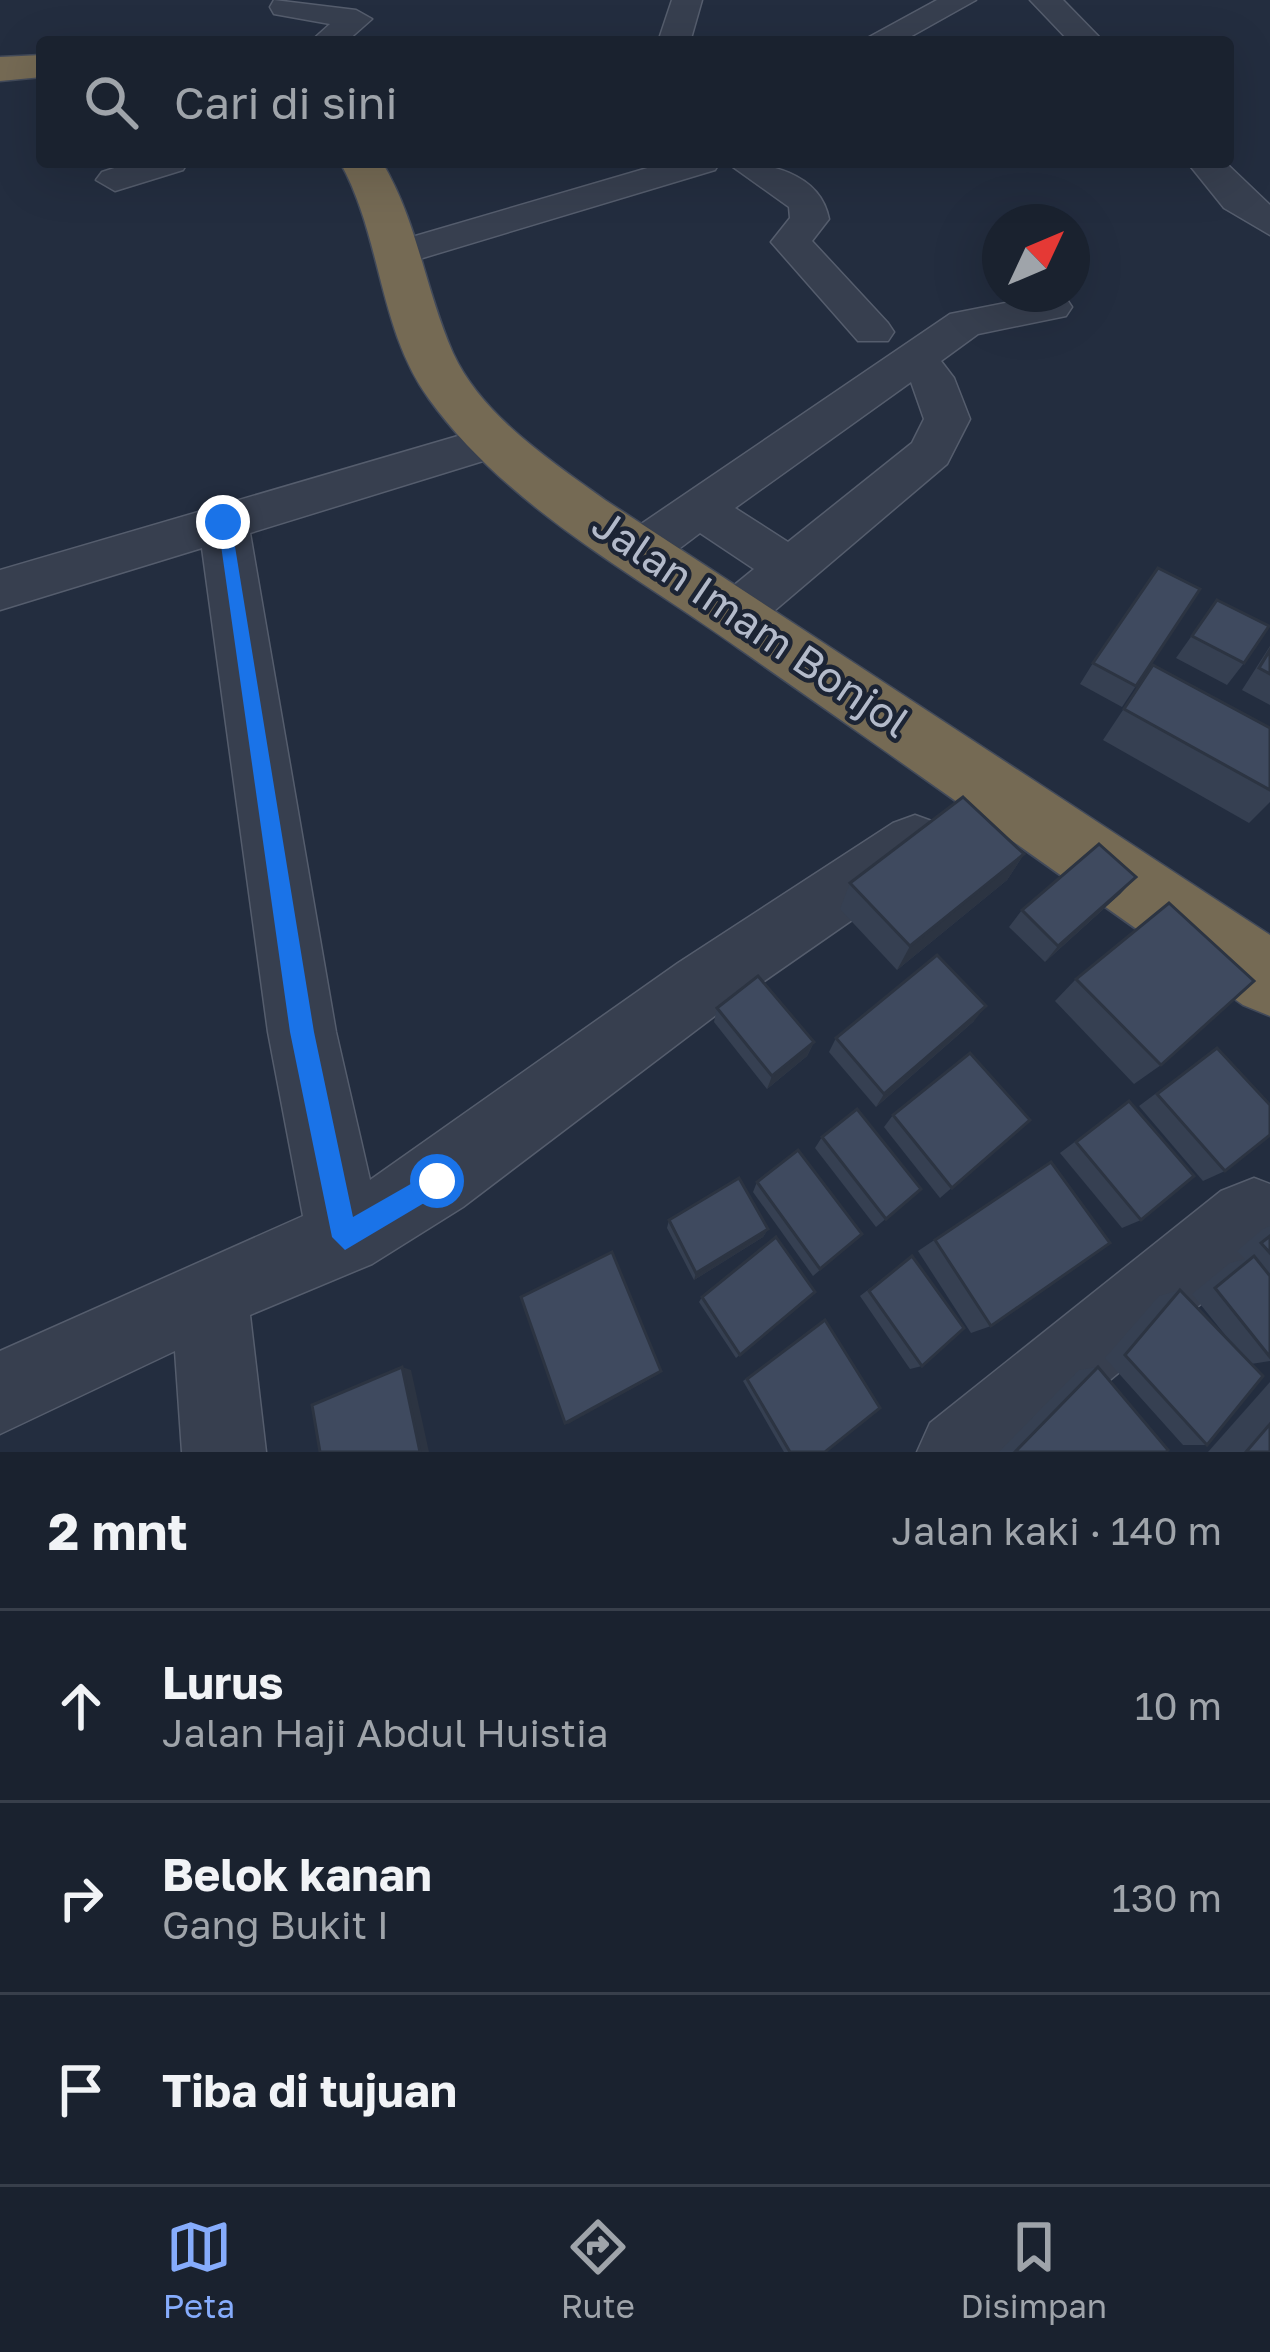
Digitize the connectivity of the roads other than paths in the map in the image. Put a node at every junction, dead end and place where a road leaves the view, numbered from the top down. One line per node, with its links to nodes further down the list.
1 (687, 0): 6 (street)
2 (1045, 0): 8 (street)
3 (951, 2): 7 (street)
4 (285, 7): 5 (street)
5 (334, 36)
6 (676, 36)
7 (887, 36)
8 (1082, 36)
9 (36, 66): 10 (highway)
10 (0, 69)
11 (153, 168): 16 (street)
12 (365, 168): 18 (highway, Jalan Imam Bonjol)
13 (682, 168): 18 (street)
14 (754, 168): 20 (street)
15 (1209, 168): 17 (street)
16 (115, 181)
17 (1270, 223)
18 (402, 252): 22 (highway, Jalan Imam Bonjol)
19 (1024, 312): 21 (street)
20 (873, 332)
21 (914, 359): 23 (street); 26 (street)
22 (493, 442): 24 (street); 25 (highway, Jalan Imam Bonjol)
23 (699, 509): 25 (street); 26 (street)
24 (223, 522): 27 (street); 32 (street)
25 (640, 550): 28 (highway, Jalan Imam Bonjol)
26 (790, 568): 28 (street)
27 (0, 590)
28 (735, 614): 29 (highway, Jalan Imam Bonjol)
29 (992, 788): 30 (highway, Jalan Imam Bonjol); 32 (street)
30 (1270, 979)
31 (1270, 1224): 36 (street)
32 (345, 1237): 33 (street)
33 (209, 1294): 34 (street); 35 (street)
34 (0, 1393)
35 (224, 1452)
36 (959, 1452)

